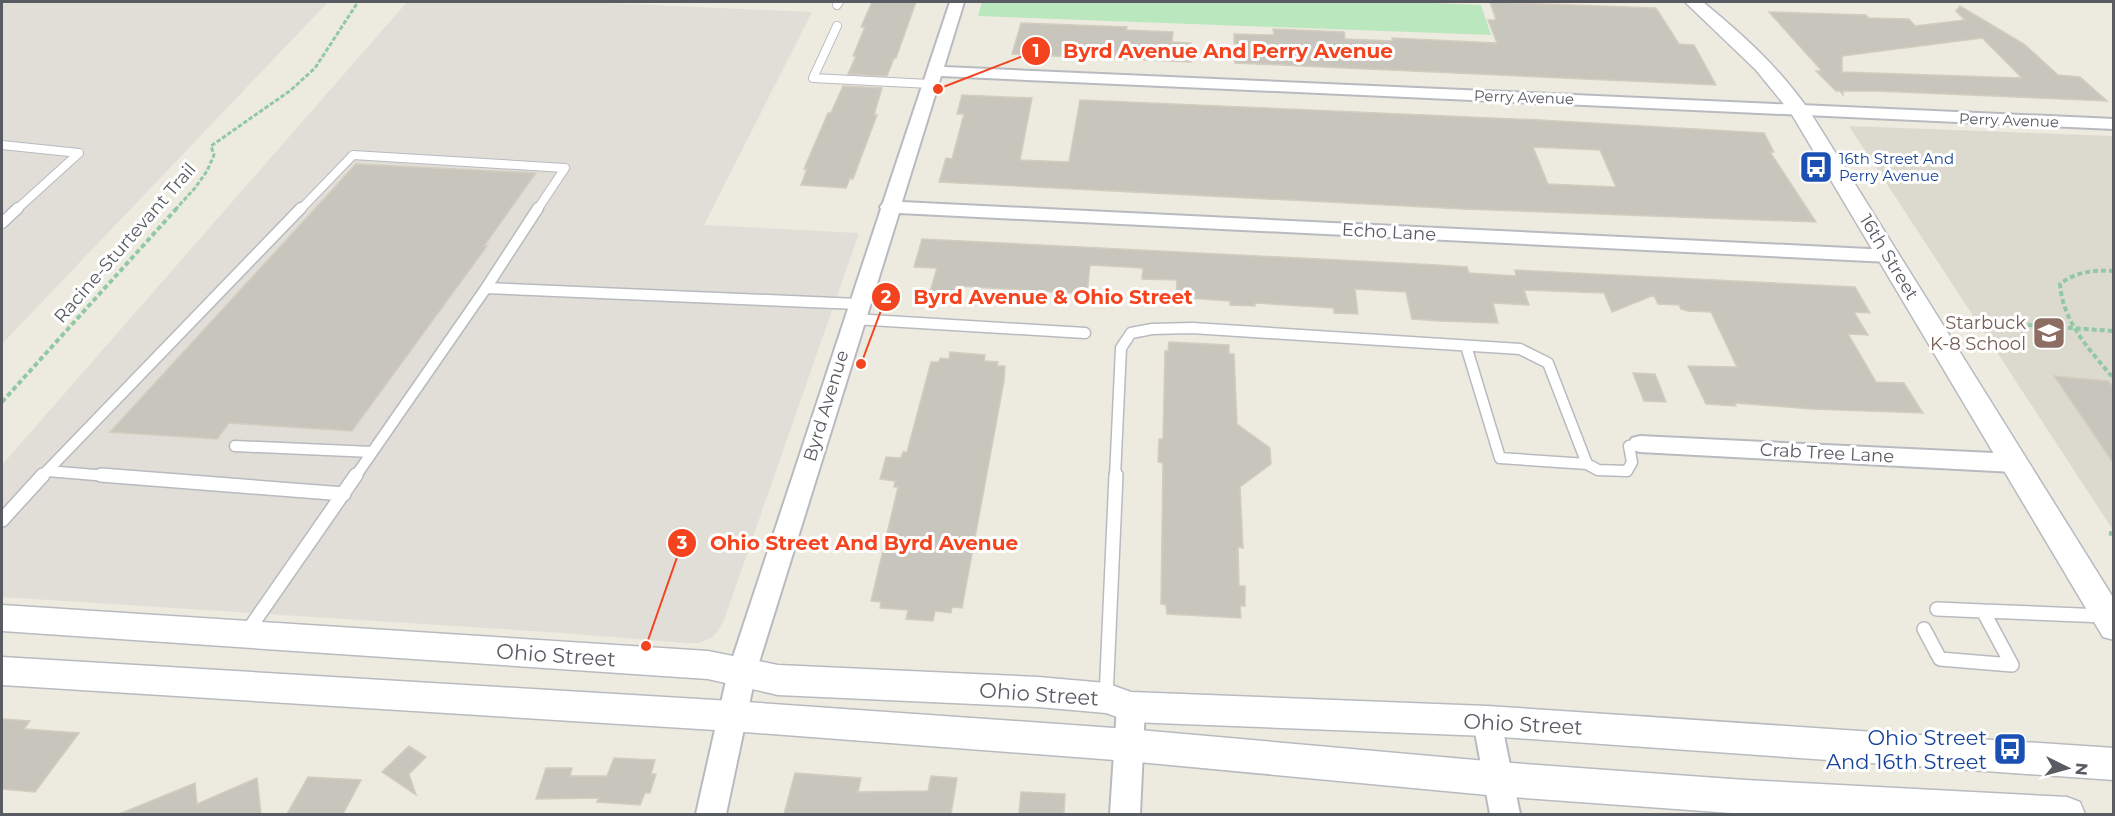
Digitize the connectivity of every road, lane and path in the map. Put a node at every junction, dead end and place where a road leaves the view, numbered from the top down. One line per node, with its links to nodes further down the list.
1 (358, 2): 21 (path, Racine-Sturtevant Trail)
2 (957, 2): 5 (street, Byrd Avenue)
3 (1693, 2): 6 (street, 16th Street)
4 (837, 26): 5 (lane)
5 (932, 77): 6 (street, Perry Avenue); 9 (street, Byrd Avenue)
6 (1800, 112): 7 (street, Perry Avenue); 11 (street, 16th Street)
7 (2114, 124)
8 (2, 145): 10 (lane)
9 (890, 207): 11 (street, Echo Lane); 14 (street, Byrd Avenue)
10 (2, 223)
11 (1889, 256): 25 (street, 16th Street)
12 (2114, 271): 16 (path)
13 (486, 288): 14 (lane); 24 (lane); 27 (lane)
14 (856, 311): 18 (lane); 37 (street, Byrd Avenue)
15 (1972, 321): 16 (path)
16 (2074, 328): 17 (path); 20 (path)
17 (2114, 331)
18 (1085, 333)
19 (1466, 346): 26 (lane); 26 (lane); 38 (lane)
20 (2114, 379)
21 (2, 402)
22 (1640, 444): 25 (street, Crab Tree Lane); 26 (lane)
23 (235, 446): 24 (lane)
24 (372, 452): 28 (lane)
25 (2014, 463): 33 (street, 16th Street)
26 (1587, 464)
27 (47, 471): 28 (lane); 29 (lane)
28 (344, 494): 35 (lane)
29 (2, 520)
30 (1937, 609): 31 (lane)
31 (1983, 611): 33 (lane); 34 (lane)
32 (2, 618): 35 (street, Ohio Street)
33 (2110, 622)
34 (1924, 629)
35 (245, 634): 37 (street, Ohio Street)
36 (2, 671): 39 (street)
37 (742, 672): 38 (street, Ohio Street); 39 (street, Byrd Avenue)
38 (1118, 702): 40 (street, Ohio Street); 41 (street)
39 (731, 716): 41 (street); 44 (street, Byrd Avenue)
40 (1487, 721): 42 (street, Ohio Street); 43 (street)
41 (1128, 745): 43 (street); 45 (street)
42 (2114, 764)
43 (1497, 779): 46 (street); 47 (street)
44 (711, 814)
45 (1125, 814)
46 (1505, 814)
47 (2067, 814)

